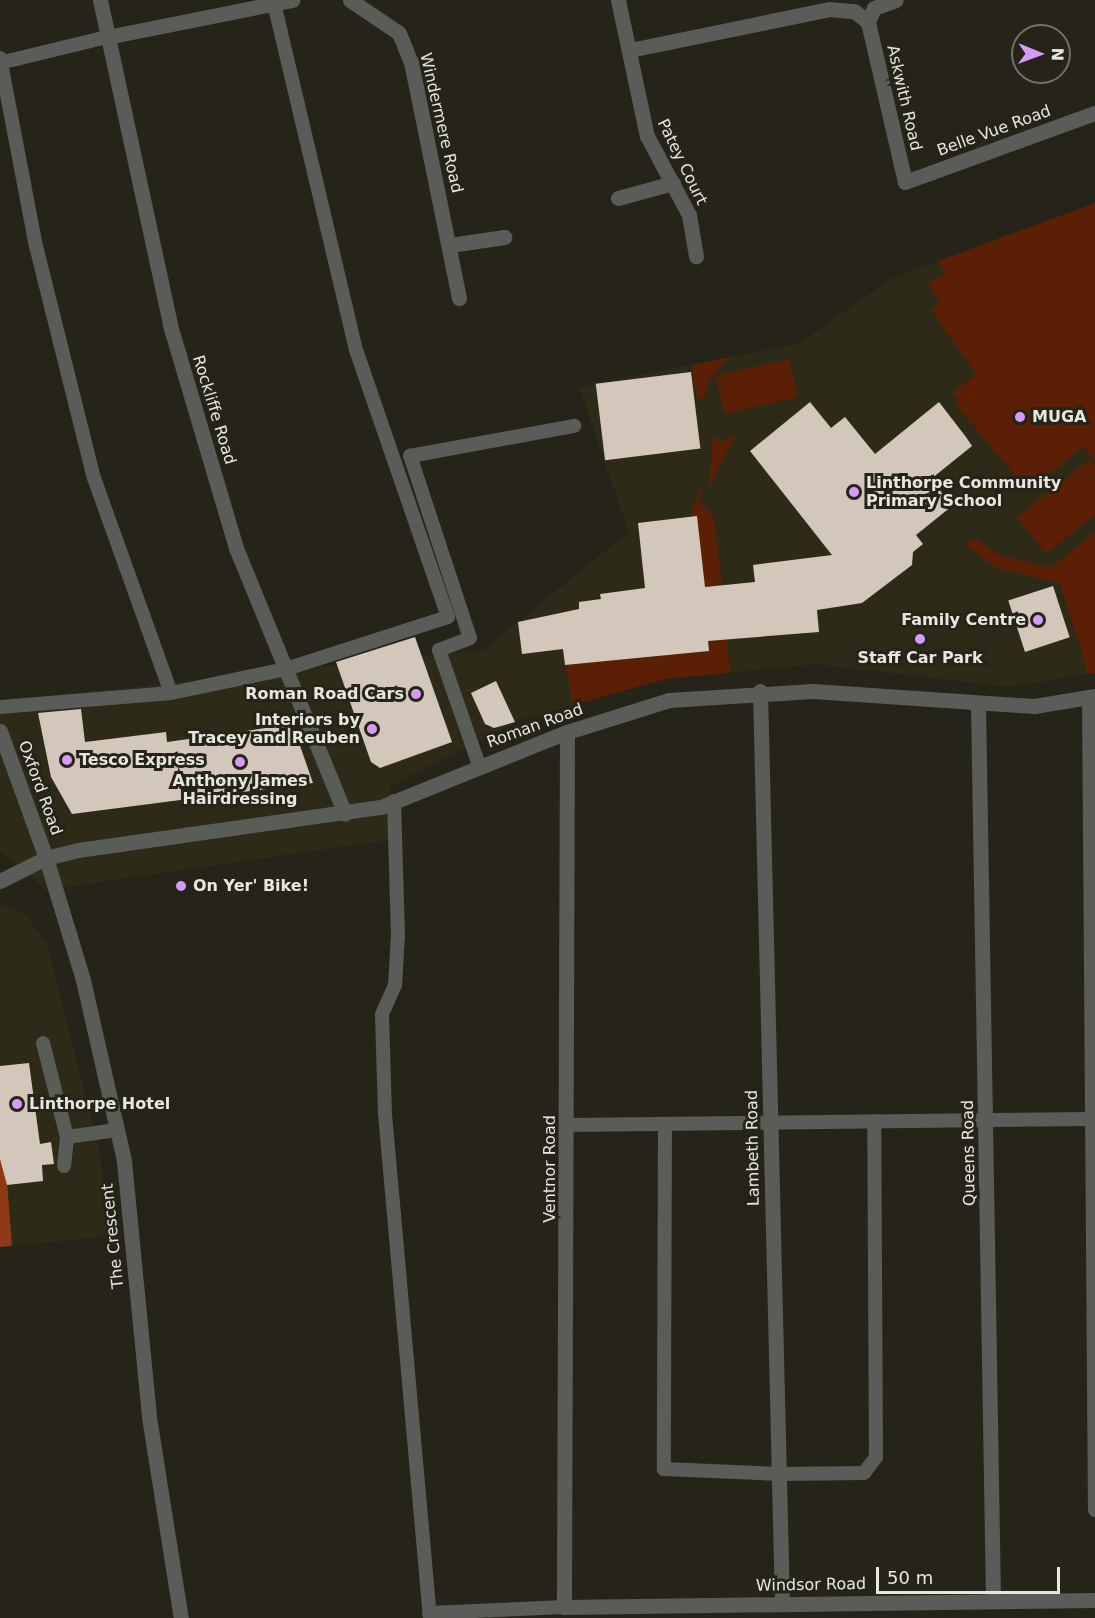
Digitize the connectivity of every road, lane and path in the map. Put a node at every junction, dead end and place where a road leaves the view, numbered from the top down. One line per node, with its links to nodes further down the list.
1 (100, 0): 9 (street, Rockliffe Road)
2 (292, 0): 6 (street)
3 (350, 0): 17 (street, Windermere Road)
4 (618, 0): 10 (street, Patey Court)
5 (896, 0): 8 (street)
6 (274, 2): 7 (street); 21 (lane)
7 (232, 5): 9 (street)
8 (868, 22): 10 (street); 13 (street, Askwith Road)
9 (107, 37): 11 (lane); 21 (street, Rockliffe Road)
10 (630, 50): 14 (street, Patey Court)
11 (0, 61): 23 (lane)
12 (1095, 113): 13 (street, Belle Vue Road)
13 (905, 182)
14 (673, 183): 15 (street); 18 (street, Patey Court)
15 (618, 198)
16 (504, 237): 17 (street)
17 (450, 245): 19 (street, Windermere Road)
18 (696, 255)
19 (459, 298)
20 (574, 426): 29 (lane)
21 (286, 669): 23 (lane); 31 (street, Rockliffe Road)
22 (760, 691): 25 (street, Roman Road); 28 (street, Roman Road); 39 (street, Lambeth Road)
23 (171, 693): 26 (lane)
24 (1092, 697): 25 (street, Roman Road); 35 (lane)
25 (978, 704): 36 (street, Queens Road)
26 (0, 707)
27 (0, 731): 32 (street, Oxford Road)
28 (567, 732): 29 (street, Roman Road); 40 (street, Ventnor Road)
29 (479, 765): 30 (street, Roman Road)
30 (394, 801): 31 (street, Roman Road); 50 (lane)
31 (345, 814): 32 (street, Roman Road)
32 (46, 858): 33 (street, Roman Road); 41 (street, The Crescent)
33 (0, 881)
34 (43, 1043): 42 (lane)
35 (1093, 1110): 36 (lane); 45 (lane)
36 (987, 1119): 37 (lane); 47 (street, Queens Road)
37 (874, 1121): 39 (lane); 44 (lane)
38 (665, 1124): 39 (lane); 40 (lane); 44 (lane)
39 (770, 1124): 44 (street, Lambeth Road)
40 (568, 1125): 49 (street, Ventnor Road)
41 (117, 1130): 42 (lane); 51 (street, The Crescent)
42 (67, 1137): 43 (lane)
43 (64, 1166)
44 (779, 1474): 48 (street, Lambeth Road)
45 (1095, 1510)
46 (1095, 1600): 47 (street, Windsor Road)
47 (993, 1601): 48 (street, Windsor Road)
48 (782, 1604): 49 (street, Windsor Road)
49 (564, 1607): 50 (lane)
50 (430, 1616)
51 (181, 1618)

